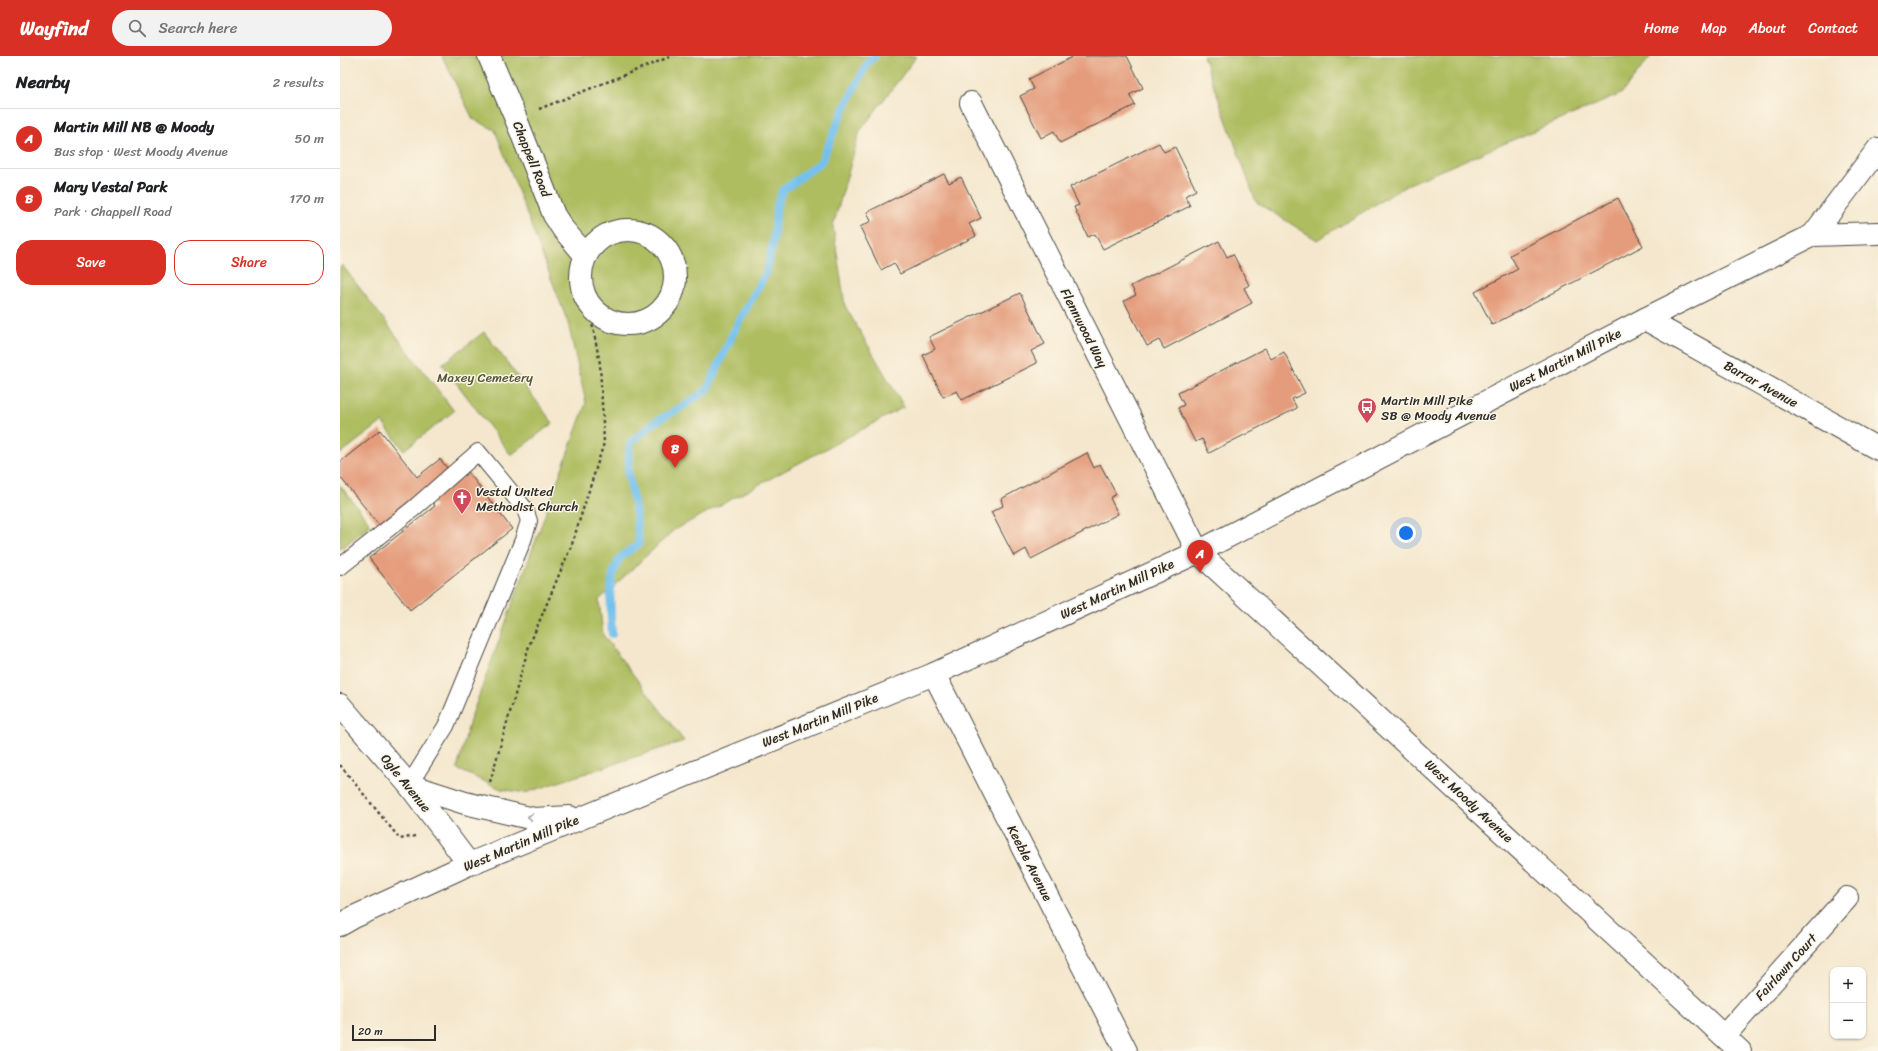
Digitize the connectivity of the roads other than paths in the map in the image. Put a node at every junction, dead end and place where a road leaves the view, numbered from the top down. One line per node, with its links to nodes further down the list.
1 (489, 56): 6 (street, Chappell Road)
2 (971, 103): 9 (street, Flennwood Way)
3 (1878, 149): 5 (street)
4 (1878, 233): 5 (street, West Martin Mill Pike)
5 (1813, 235): 7 (street, West Martin Mill Pike)
6 (586, 256): 6 (street)
7 (1645, 319): 8 (street, Barrar Avenue); 9 (street, West Martin Mill Pike)
8 (1878, 449)
9 (1198, 552): 11 (street, West Martin Mill Pike); 18 (street, West Moody Avenue)
10 (340, 567): 13 (lane)
11 (934, 674): 14 (street, West Martin Mill Pike); 19 (street, Keeble Avenue)
12 (340, 705): 13 (street, Ogle Avenue)
13 (409, 784): 14 (street, one-way to 13); 15 (street, Ogle Avenue)
14 (583, 817): 15 (street, West Martin Mill Pike)
15 (469, 864): 17 (street, West Martin Mill Pike)
16 (1847, 898): 18 (street, Fairlawn Court)
17 (340, 925)
18 (1724, 1036): 20 (street, West Moody Avenue)
19 (1126, 1051)
20 (1740, 1051)

